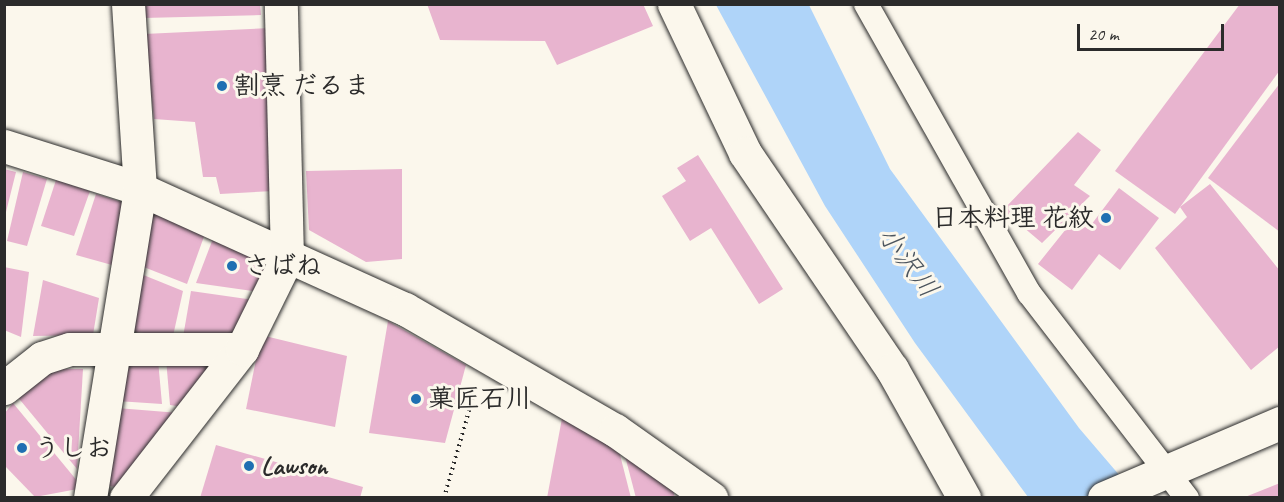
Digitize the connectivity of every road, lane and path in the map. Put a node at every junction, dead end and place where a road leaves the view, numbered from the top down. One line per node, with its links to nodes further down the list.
1 (128, 4): 6 (street)
2 (281, 4): 7 (street)
3 (674, 4): 18 (street)
4 (866, 4): 13 (lane)
5 (4, 146): 6 (street)
6 (141, 189): 7 (street); 9 (street)
7 (287, 258): 8 (street); 10 (street)
8 (242, 349): 9 (street); 15 (street)
9 (111, 350): 11 (street); 14 (street)
10 (485, 354): 16 (path); 17 (street)
11 (4, 388)
12 (1280, 423): 13 (street)
13 (1157, 476): 19 (street); 20 (lane)
14 (90, 498)
15 (126, 498)
16 (444, 498)
17 (711, 498)
18 (964, 498)
19 (1104, 498)
20 (1187, 498)

